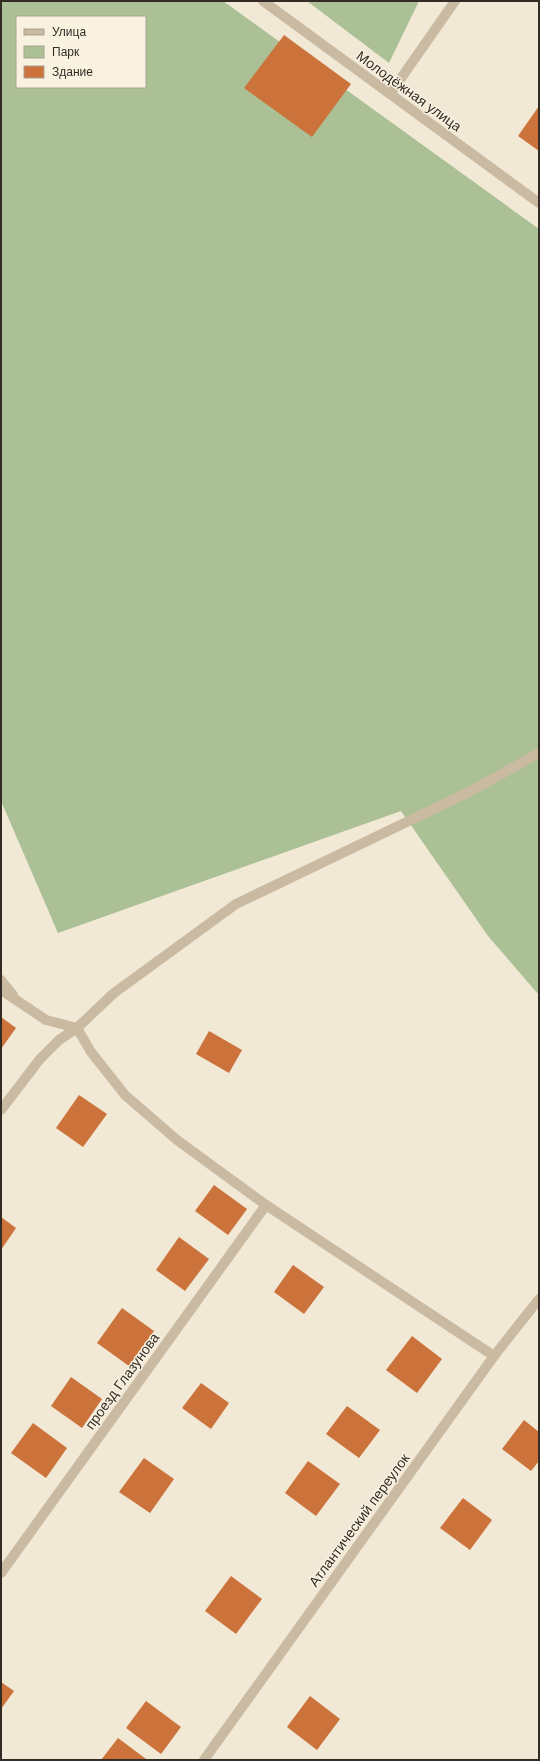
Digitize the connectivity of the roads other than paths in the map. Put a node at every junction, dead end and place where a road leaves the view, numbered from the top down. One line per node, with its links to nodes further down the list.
1 (263, 1): 3 (street, Молодёжная улица)
2 (454, 1): 3 (street)
3 (390, 94): 4 (street, Молодёжная улица)
4 (539, 203)
5 (539, 753): 9 (street)
6 (1, 980): 8 (street)
7 (1, 990): 8 (street)
8 (19, 1002): 9 (street)
9 (77, 1028): 10 (street); 11 (street)
10 (1, 1110)
11 (266, 1205): 13 (street); 14 (street, проезд Глазунова)
12 (539, 1299): 13 (street, Атлантический переулок)
13 (494, 1356): 15 (street, Атлантический переулок)
14 (1, 1573)
15 (204, 1760)

